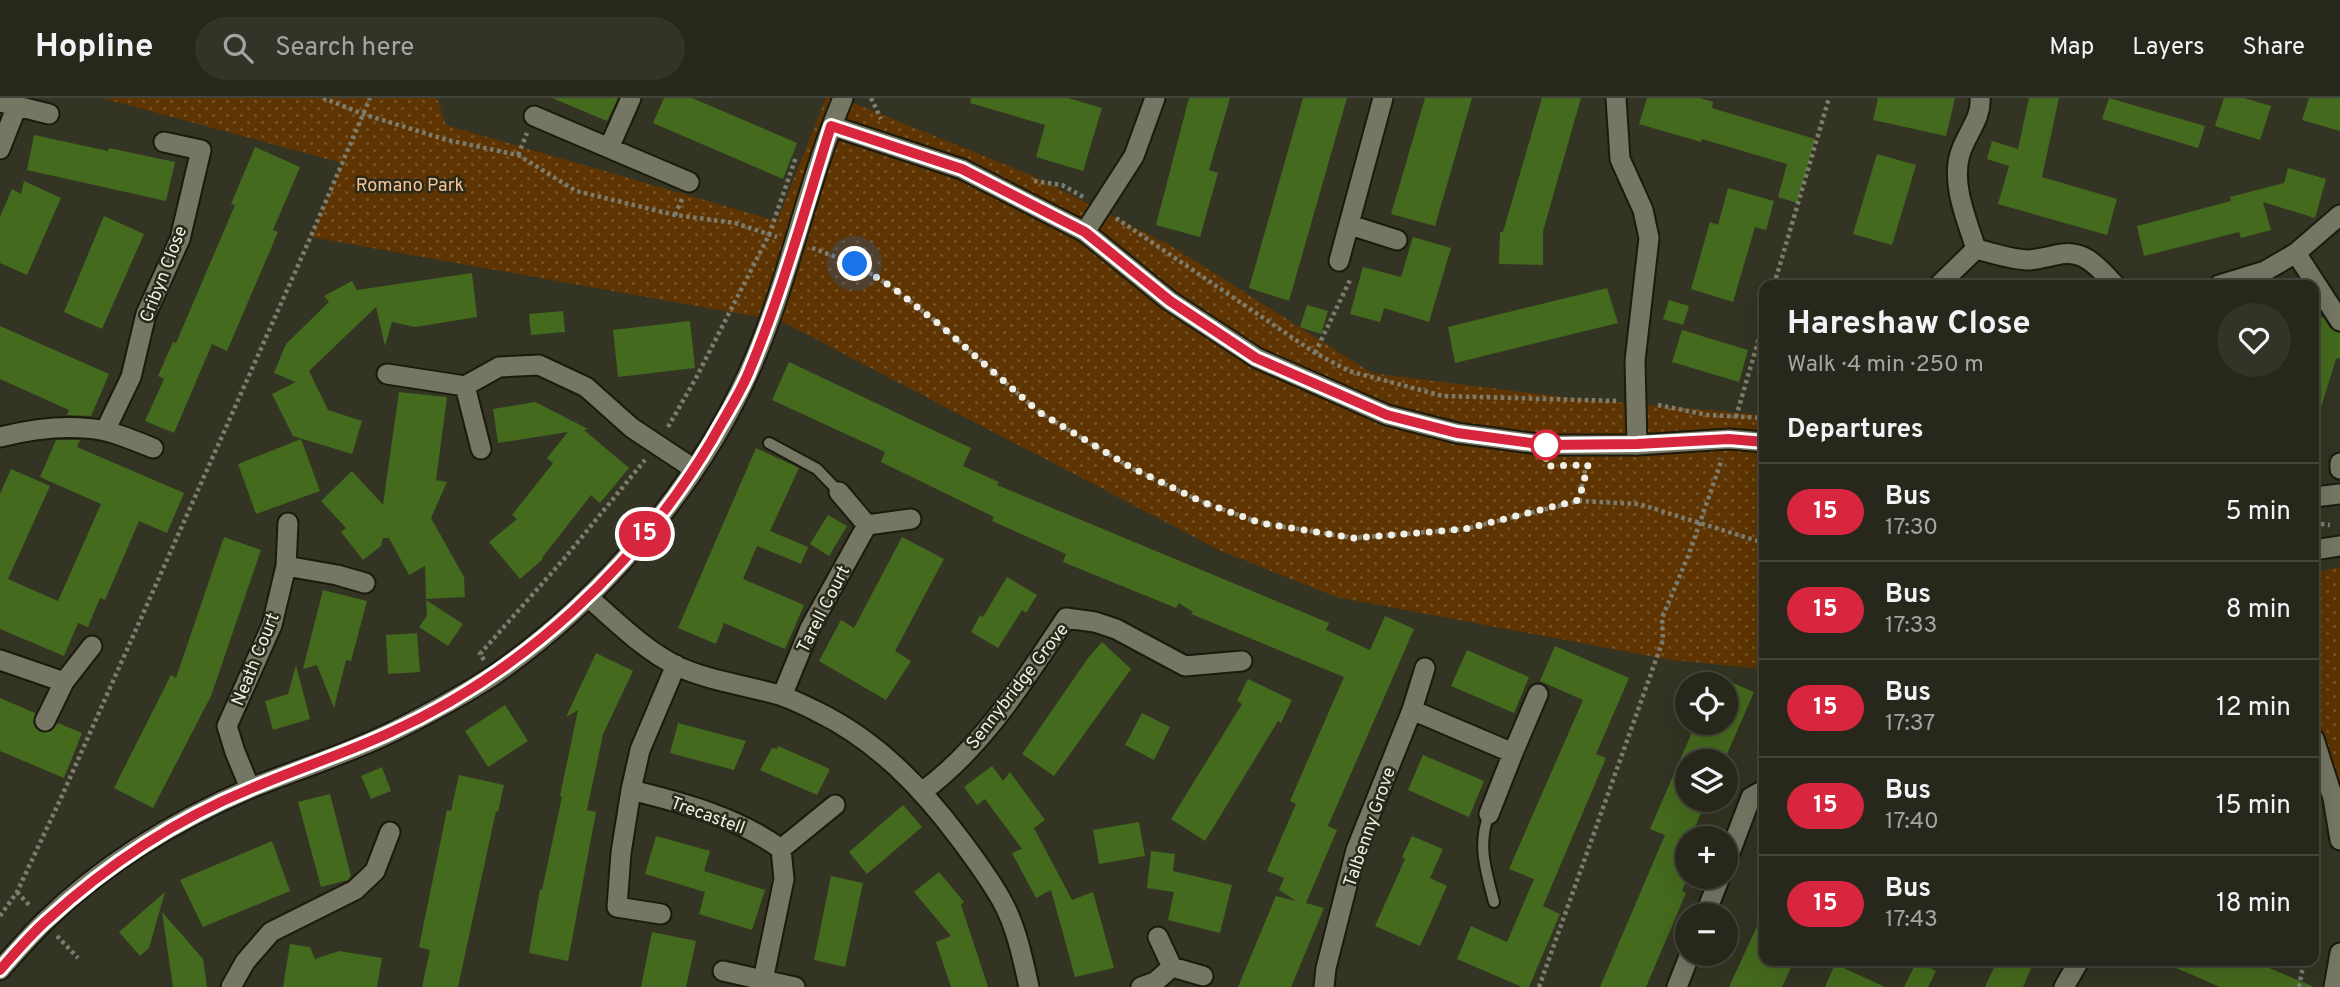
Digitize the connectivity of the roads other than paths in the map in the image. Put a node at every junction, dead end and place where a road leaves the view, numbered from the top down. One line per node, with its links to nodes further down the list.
1 (631, 98): 12 (street)
2 (843, 98): 10 (street)
3 (1155, 98): 17 (street)
4 (1383, 98): 16 (street)
5 (1616, 98): 34 (street)
6 (1980, 98): 19 (street)
7 (8, 104): 8 (street); 13 (street)
8 (49, 114)
9 (534, 116): 12 (street)
10 (831, 126): 17 (street); 38 (street)
11 (164, 142): 30 (street, Cribyn Close)
12 (609, 148): 14 (street)
13 (0, 149)
14 (689, 181)
15 (2340, 215): 20 (street)
16 (1350, 225): 18 (street); 21 (street)
17 (1085, 232): 34 (street)
18 (1397, 240)
19 (1976, 250): 22 (street); 23 (street)
20 (2296, 253): 24 (street); 25 (street)
21 (1339, 261)
22 (1944, 280)
23 (2110, 280)
24 (2235, 280)
25 (2313, 280)
26 (2319, 289): 27 (street)
27 (2340, 321)
28 (387, 374): 29 (street)
29 (465, 386): 36 (street); 38 (street)
30 (105, 431): 31 (street); 35 (street)
31 (0, 437)
32 (1759, 442): 34 (street)
33 (768, 443): 40 (lane)
34 (1637, 444)
35 (153, 448)
36 (481, 449)
37 (2340, 463): 39 (street)
38 (694, 469): 50 (street)
39 (2340, 469)
40 (839, 492): 45 (street)
41 (2340, 494): 42 (street)
42 (2319, 496)
43 (911, 519): 45 (street)
44 (288, 523): 48 (street, Neath Court)
45 (867, 525): 58 (street, Tarell Court)
46 (2340, 546): 47 (street)
47 (2319, 549)
48 (286, 566): 49 (street); 63 (street, Neath Court)
49 (365, 583)
50 (588, 597): 54 (street); 63 (street)
51 (92, 646): 56 (street)
52 (0, 660): 56 (street)
53 (1242, 661): 65 (street, Sennybridge Grove)
54 (676, 665): 58 (street); 64 (street)
55 (1425, 668): 59 (street, Talbenny Grove)
56 (64, 682): 60 (street)
57 (1538, 694): 61 (street)
58 (782, 696): 65 (street)
59 (1412, 710): 61 (street); 88 (street, Talbenny Grove)
60 (45, 722)
61 (1513, 753): 68 (street)
62 (2319, 755): 71 (street)
63 (250, 789): 80 (street)
64 (631, 790): 72 (street, Trecastell); 74 (street)
65 (922, 792): 86 (street)
66 (1759, 793): 69 (street)
67 (835, 805): 72 (street)
68 (1489, 814): 73 (lane)
69 (1738, 831)
70 (390, 832): 84 (street)
71 (2340, 840)
72 (782, 849): 83 (street)
73 (1494, 902)
74 (661, 914)
75 (1158, 937): 79 (street)
76 (2340, 953): 91 (street)
77 (1685, 966): 89 (street)
78 (2076, 966): 90 (street)
79 (1172, 967): 82 (street); 87 (street)
80 (0, 970)
81 (723, 971): 83 (street)
82 (1203, 976)
83 (762, 980): 85 (street)
84 (231, 987)
85 (795, 987)
86 (1029, 987)
87 (1141, 987)
88 (1324, 987)
89 (1677, 987)
90 (2064, 987)
91 (2334, 987)

